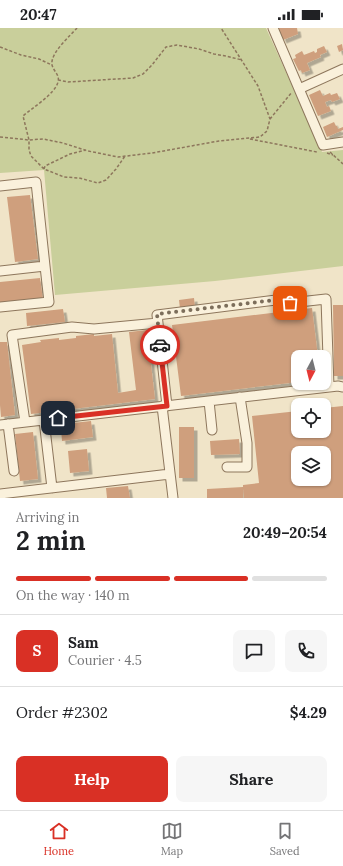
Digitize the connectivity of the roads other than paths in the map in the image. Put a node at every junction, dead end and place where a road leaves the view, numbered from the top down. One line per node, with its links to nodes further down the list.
1 (273, 28): 3 (street)
2 (343, 69): 3 (street)
3 (298, 87): 4 (street)
4 (343, 142)
5 (0, 186): 6 (street)
6 (45, 266): 7 (street); 8 (street)
7 (0, 271)
8 (0, 307)
9 (158, 323): 10 (street); 16 (street); 18 (street)
10 (328, 350)
11 (331, 387): 12 (street)
12 (343, 387)
13 (302, 390): 14 (street)
14 (240, 397): 15 (street); 21 (street)
15 (209, 401): 16 (street); 20 (street)
16 (165, 406): 17 (street); 23 (street)
17 (44, 420): 18 (street); 24 (street)
18 (25, 422): 19 (street)
19 (4, 425): 22 (street)
20 (212, 430)
21 (227, 467)
22 (14, 471)
23 (170, 474): 24 (street); 26 (street)
24 (52, 488): 25 (street)
25 (0, 494)
26 (173, 498)

